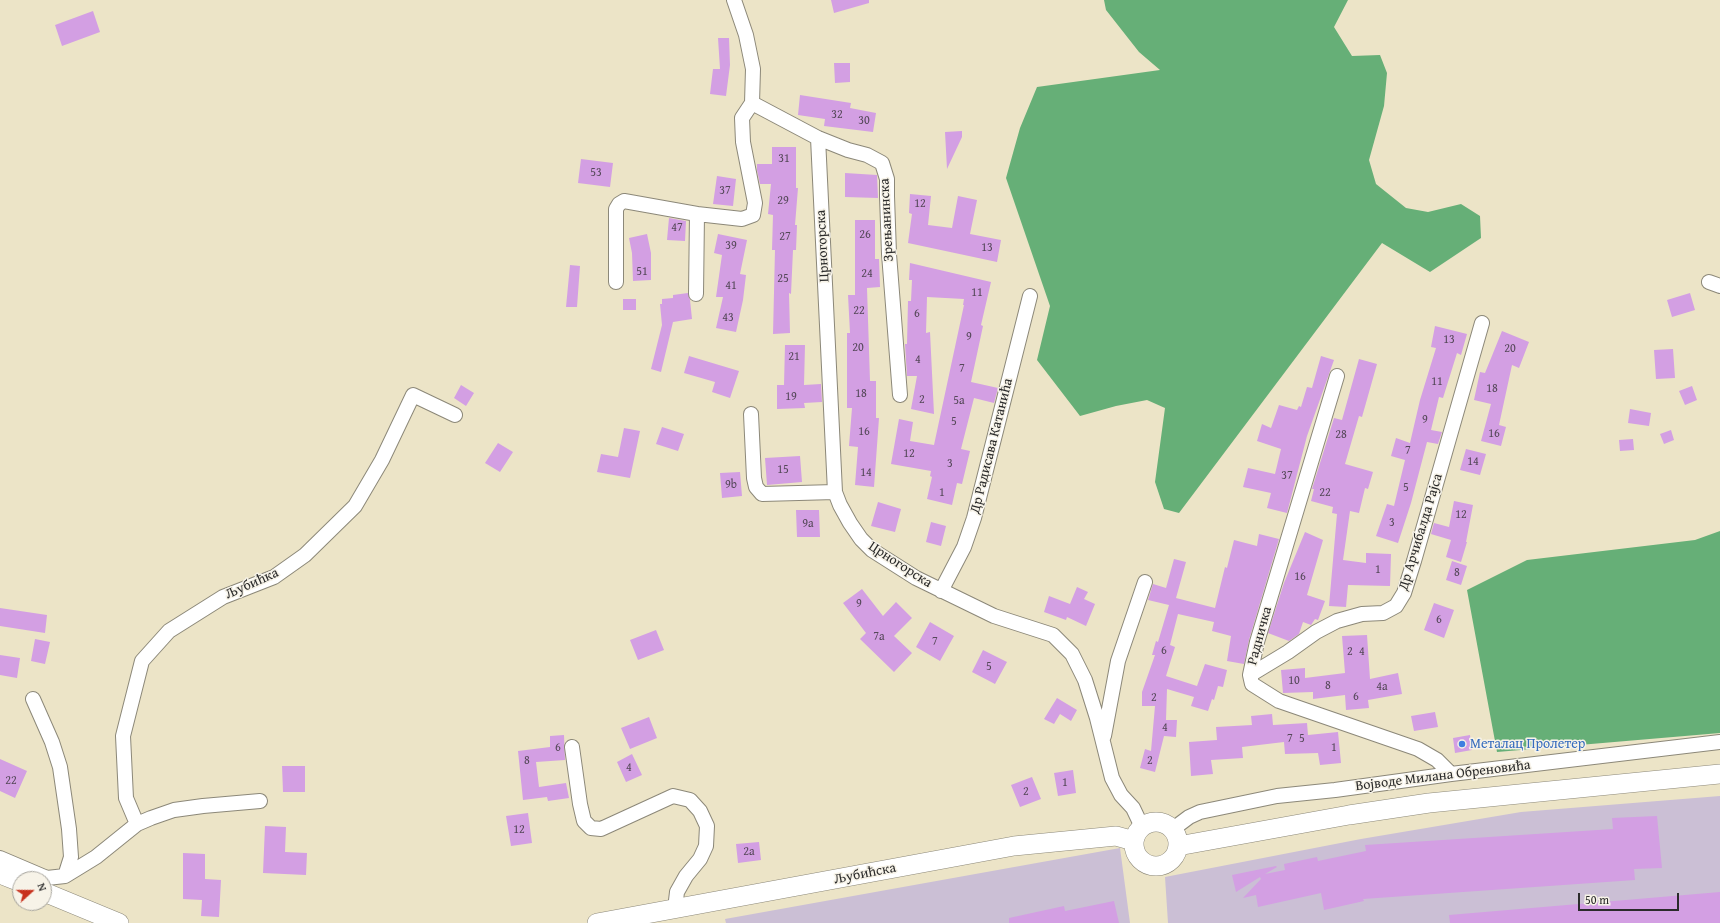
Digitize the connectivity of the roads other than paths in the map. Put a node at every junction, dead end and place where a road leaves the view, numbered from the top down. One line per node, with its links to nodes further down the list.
1 (734, 0): 2 (street)
2 (752, 103): 3 (street, Зрењанинска); 4 (street)
3 (818, 138): 10 (street, Зрењанинска); 13 (street, Црногорска)
4 (697, 214): 5 (street); 6 (street)
5 (616, 282)
6 (696, 294)
7 (1030, 296): 15 (street, Др Радисава Катанића)
8 (1482, 323): 16 (street, Др Арчибалда Рајса)
9 (1336, 376): 16 (street, Радничка)
10 (900, 395)
11 (751, 414): 13 (street)
12 (456, 416): 24 (street, Љубићка)
13 (835, 492): 15 (street, Црногорска)
14 (1145, 582): 18 (street)
15 (941, 591): 18 (street, Црногорска)
16 (1250, 674): 21 (street, Радничка)
17 (33, 699): 29 (street)
18 (1103, 739): 25 (street, Црногорска)
19 (1720, 742): 21 (street, Војводе Милана Обреновића)
20 (572, 747): 32 (street)
21 (1451, 774): 26 (street, Војводе Милана Обреновића)
22 (1720, 774): 26 (street)
23 (260, 801): 24 (street)
24 (137, 824): 29 (street)
25 (1138, 834): 26 (street); 26 (street); 32 (street, Љубићска)
26 (1176, 838)
27 (0, 858): 29 (street)
28 (0, 874): 30 (street)
29 (65, 876)
30 (12, 879)
31 (52, 895): 33 (street)
32 (675, 909): 34 (street, Љубићска)
33 (119, 923)
34 (597, 923)

